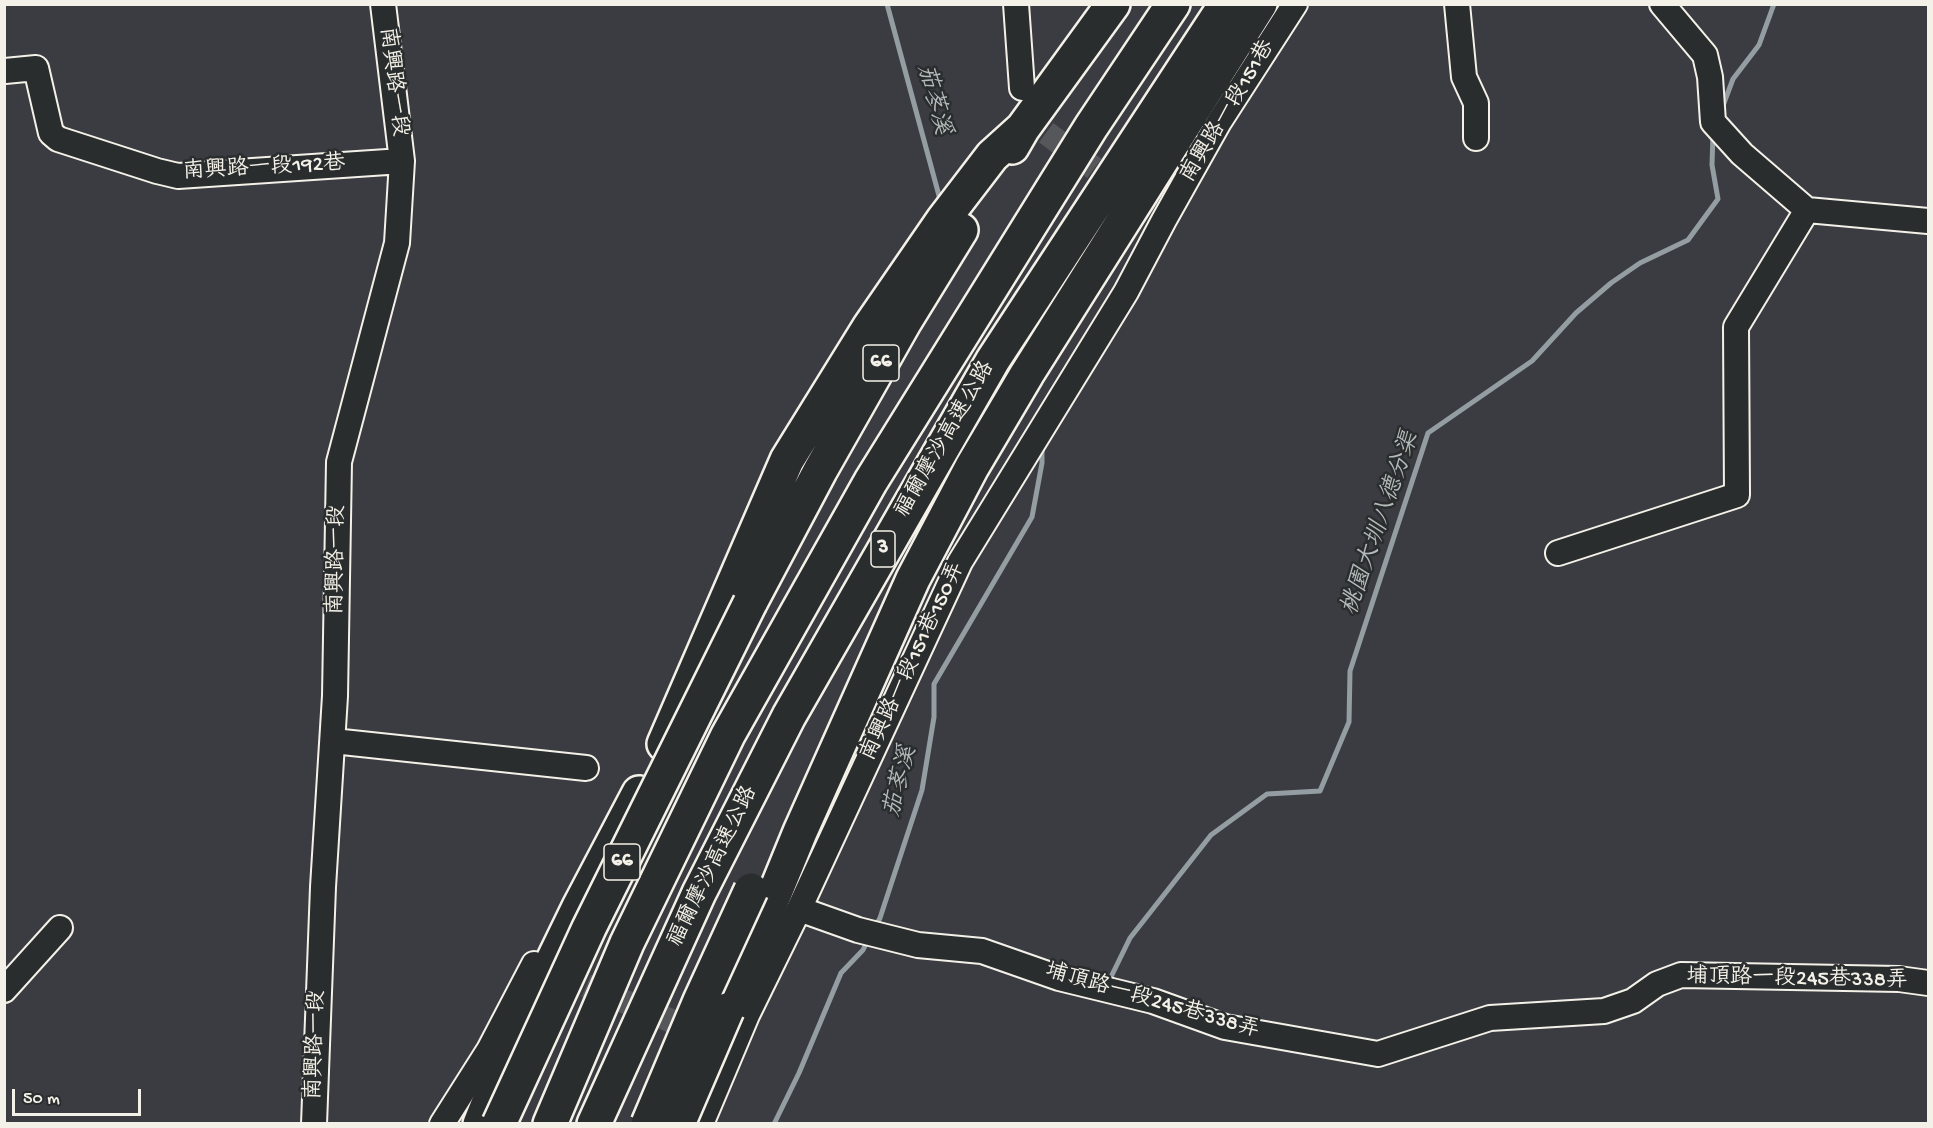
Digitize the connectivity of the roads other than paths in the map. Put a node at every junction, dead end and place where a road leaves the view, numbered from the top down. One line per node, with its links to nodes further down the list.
1 (383, 4): 14 (street, 南興路一段)
2 (1016, 4): 11 (street)
3 (1113, 4): 12 (highway)
4 (1173, 4): 33 (highway, 福爾摩沙高速公路 / 3)
5 (1226, 4): 34 (highway, 福爾摩沙高速公路 / 3)
6 (1260, 4): 19 (highway)
7 (1295, 4): 16 (street, 南興路一段151巷)
8 (1457, 4): 13 (street)
9 (1662, 4): 15 (street)
10 (5, 71): 14 (street, 南興路一段192巷)
11 (1022, 88)
12 (1023, 128): 27 (highway); 32 (highway, 66, bridge)
13 (1476, 138)
14 (402, 161): 20 (street, 南興路一段)
15 (1807, 210): 17 (street); 18 (street)
16 (1164, 220): 22 (street, 南興路一段151巷150弄)
17 (1929, 221)
18 (1558, 553)
19 (913, 579): 35 (highway, bridge); 36 (highway, bridge)
20 (333, 741): 21 (street); 28 (street, 南興路一段)
21 (586, 768)
22 (799, 909): 25 (street, 埔頂路一段245巷338弄); 37 (street, 南興路一段151巷150弄)
23 (60, 928): 26 (street)
24 (534, 964): 29 (street)
25 (1929, 983)
26 (4, 990)
27 (509, 1051): 30 (highway); 31 (highway)
28 (314, 1124)
29 (442, 1124)
30 (467, 1124)
31 (480, 1124)
32 (499, 1124)
33 (550, 1124)
34 (594, 1124)
35 (648, 1124)
36 (678, 1124)
37 (701, 1124)

